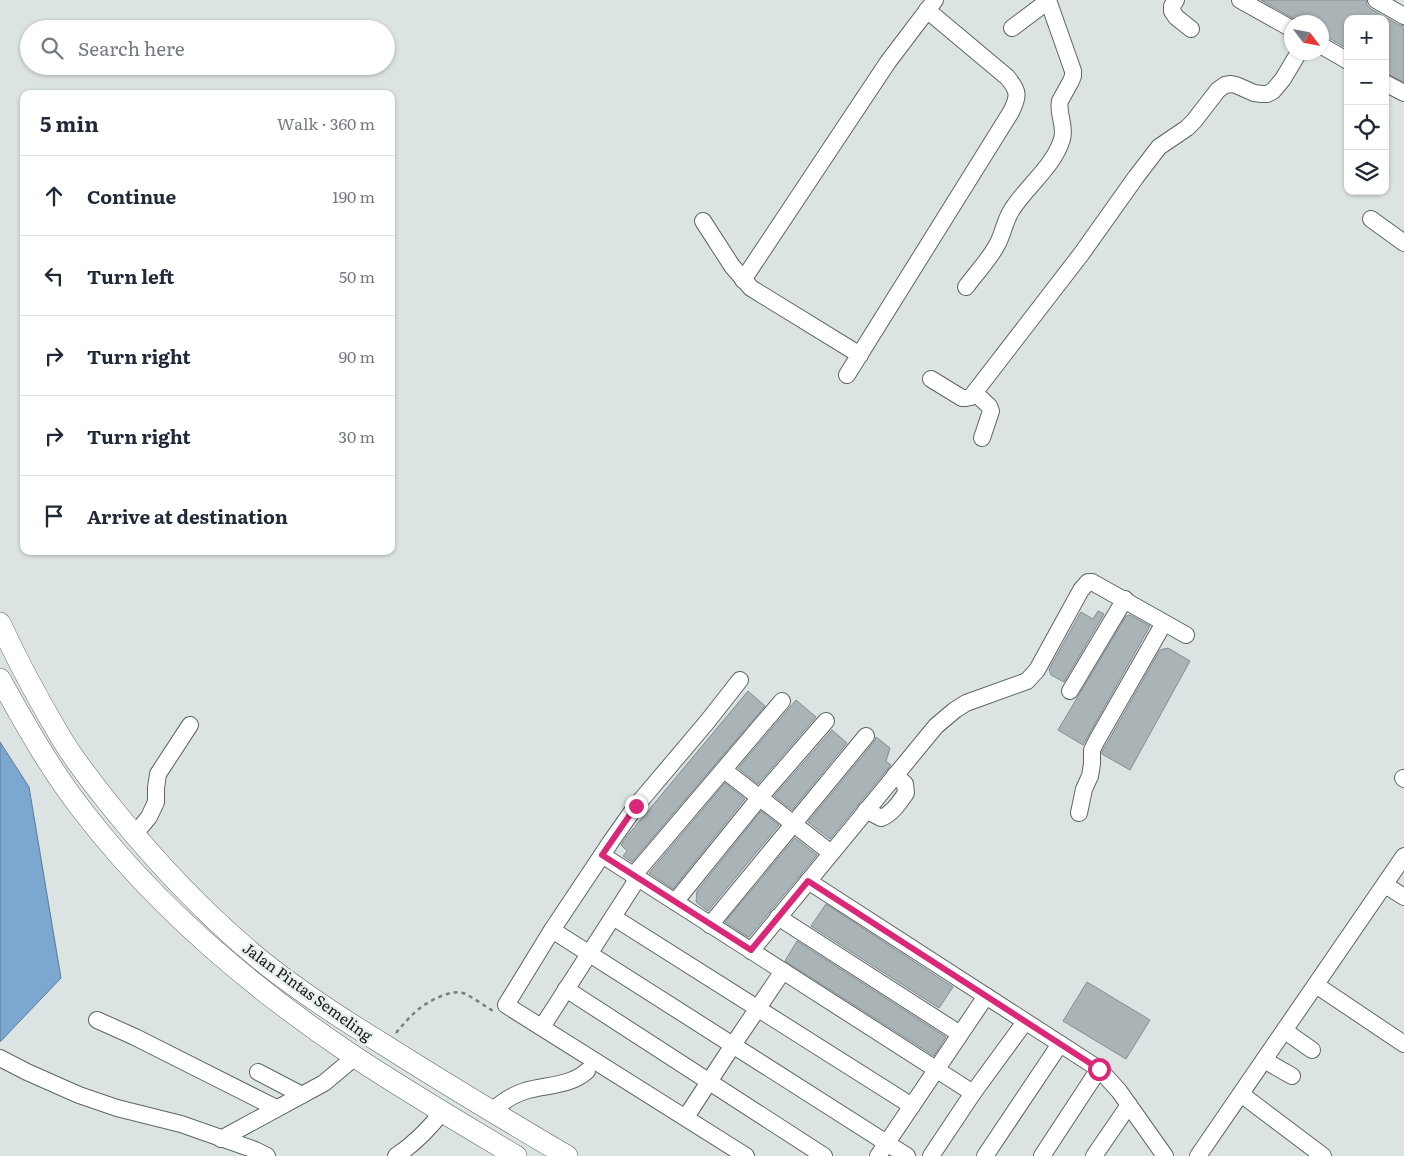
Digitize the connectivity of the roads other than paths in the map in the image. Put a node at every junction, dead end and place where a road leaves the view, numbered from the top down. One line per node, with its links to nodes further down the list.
1 (1176, 0): 9 (street)
2 (1240, 0): 7 (street)
3 (1376, 0): 6 (street)
4 (1048, 1): 8 (street); 19 (street)
5 (931, 5): 18 (street); 20 (street)
6 (1404, 16)
7 (1284, 25)
8 (1012, 28)
9 (1192, 29)
10 (1329, 50): 12 (street)
11 (1294, 60): 23 (street)
12 (1346, 60)
13 (1389, 85): 14 (street)
14 (1404, 93)
15 (1371, 219): 17 (street)
16 (702, 220): 18 (street)
17 (1404, 243)
18 (743, 280): 20 (street)
19 (966, 287)
20 (860, 355): 21 (street)
21 (847, 375)
22 (931, 379): 23 (street)
23 (975, 393): 24 (street)
24 (982, 438)
25 (1125, 599): 26 (street); 31 (street); 41 (street)
26 (1164, 622): 28 (street); 38 (street)
27 (0, 623): 40 (main road, Jalan Pintas Semeling)
28 (1186, 635)
29 (0, 679): 69 (main road, Jalan Pintas Semeling)
30 (740, 680): 42 (street)
31 (1070, 691)
32 (782, 701): 36 (street)
33 (826, 721): 37 (street)
34 (190, 725): 40 (street)
35 (866, 736): 39 (street)
36 (724, 770): 37 (street); 44 (street)
37 (760, 797): 39 (street); 48 (street)
38 (1079, 813)
39 (794, 824): 41 (street); 51 (street)
40 (134, 834): 84 (main road, Jalan Pintas Semeling)
41 (831, 853): 45 (street)
42 (602, 855): 44 (street); 52 (street)
43 (1404, 856): 46 (street)
44 (636, 877): 48 (street); 49 (street)
45 (808, 881): 50 (street); 58 (street)
46 (1384, 885): 47 (street); 56 (street)
47 (1404, 897)
48 (674, 902): 51 (street)
49 (613, 917): 54 (street); 59 (street)
50 (778, 917): 53 (street); 64 (street)
51 (710, 925): 53 (street)
52 (552, 930): 54 (street); 62 (street)
53 (751, 950): 55 (street)
54 (589, 954): 57 (street); 67 (street)
55 (783, 971): 59 (street); 73 (street)
56 (1316, 985): 63 (street); 66 (street)
57 (566, 989): 62 (street); 77 (street)
58 (986, 996): 61 (street); 64 (street)
59 (757, 1008): 67 (street); 82 (street)
60 (97, 1020): 83 (street)
61 (1025, 1022): 65 (street); 78 (street)
62 (542, 1027): 86 (street)
63 (1285, 1031): 68 (street); 71 (street)
64 (960, 1034): 73 (street)
65 (1060, 1044): 72 (street); 98 (street)
66 (1404, 1044)
67 (732, 1045): 77 (street); 88 (street)
68 (1312, 1050)
69 (355, 1056): 80 (street); 85 (main road, Jalan Pintas Semeling)
70 (0, 1058): 87 (street)
71 (1264, 1060): 76 (street); 79 (street)
72 (1099, 1069): 81 (street); 99 (street)
73 (936, 1070): 78 (street); 82 (street)
74 (587, 1071): 84 (street)
75 (258, 1072): 80 (street)
76 (1292, 1076)
77 (709, 1082): 86 (street); 95 (street)
78 (973, 1093): 97 (street)
79 (1240, 1094): 101 (street); 102 (street)
80 (302, 1096): 83 (street)
81 (1129, 1105): 89 (street); 100 (street)
82 (912, 1106): 88 (street)
83 (276, 1108): 87 (street)
84 (492, 1111): 93 (main road, Jalan Pintas Semeling)
85 (442, 1112): 91 (street); 92 (main road, Jalan Pintas Semeling)
86 (686, 1117): 94 (street)
87 (221, 1139): 90 (street)
88 (883, 1150): 96 (street)
89 (1162, 1155)
90 (267, 1156)
91 (396, 1156)
92 (516, 1156)
93 (567, 1156)
94 (746, 1156)
95 (824, 1156)
96 (907, 1156)
97 (931, 1156)
98 (985, 1156)
99 (1042, 1156)
100 (1094, 1156)
101 (1198, 1156)
102 (1323, 1156)

